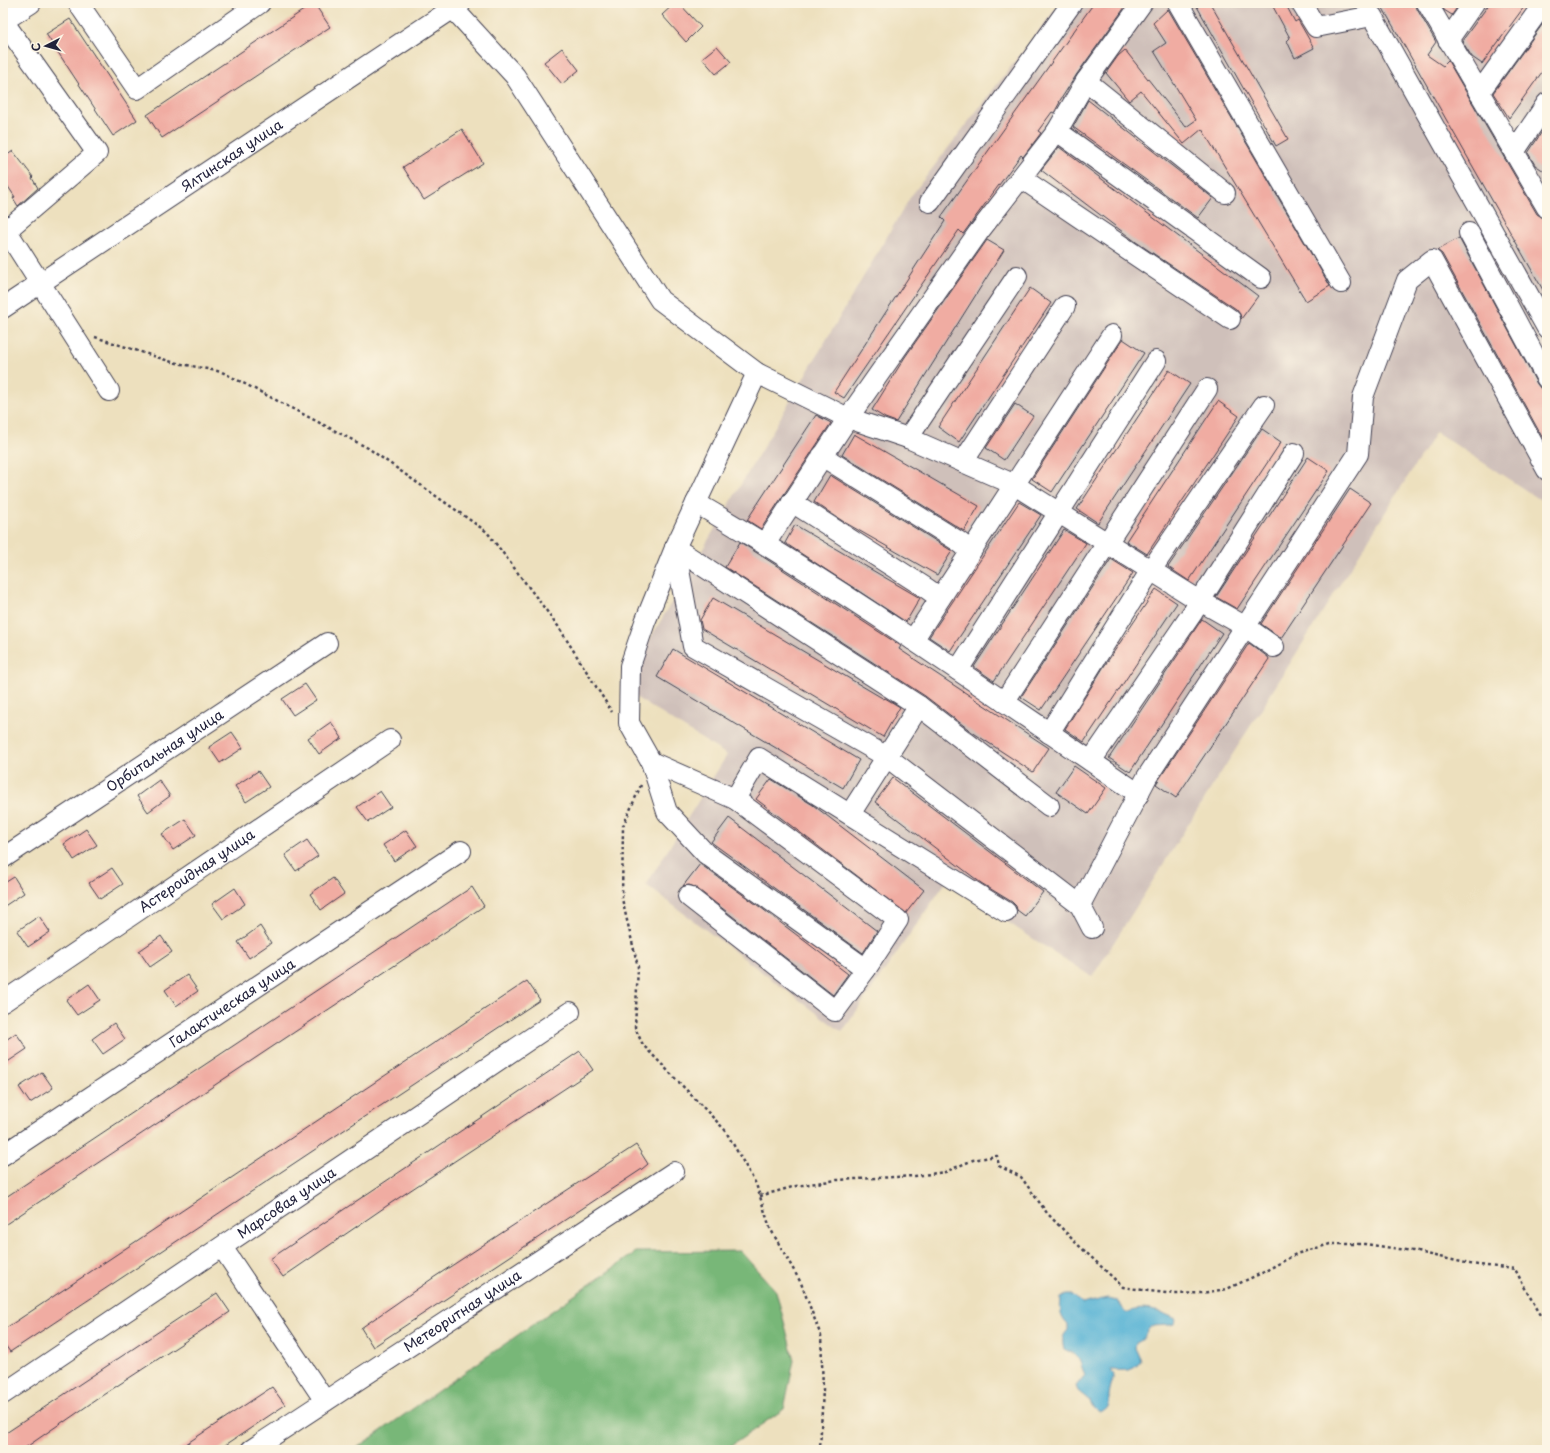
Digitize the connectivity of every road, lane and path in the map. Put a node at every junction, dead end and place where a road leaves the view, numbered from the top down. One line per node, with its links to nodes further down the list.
1 (31, 3): 23 (street)
2 (78, 3): 3 (street)
3 (260, 3)
4 (1072, 3): 22 (street)
5 (1142, 3): 14 (street)
6 (1178, 3): 27 (street)
7 (1301, 3): 12 (street)
8 (1427, 3): 13 (street)
9 (1474, 3): 13 (street)
10 (1544, 3): 15 (street)
11 (453, 5): 28 (street, Ялтинская улица); 37 (street)
12 (1369, 10): 32 (street)
13 (1448, 40): 15 (street)
14 (1086, 81): 17 (street); 20 (street)
15 (1479, 93): 18 (street)
16 (1547, 103): 18 (street)
17 (1057, 131): 19 (street); 26 (street)
18 (1514, 152): 21 (street)
19 (1021, 178): 31 (street); 42 (street)
20 (1225, 193)
21 (1545, 198)
22 (930, 202)
23 (5, 228): 28 (street)
24 (1469, 233): 35 (street)
25 (1017, 276): 43 (street)
26 (1261, 278)
27 (1341, 283)
28 (41, 284): 30 (street, Ялтинская улица); 33 (street)
29 (1065, 306): 46 (street)
30 (3, 308)
31 (1230, 319)
32 (1547, 328)
33 (69, 329): 40 (street); 66 (path)
34 (1112, 335): 48 (street)
35 (1541, 352): 38 (street)
36 (1156, 361): 51 (street)
37 (757, 374): 42 (street); 50 (street)
38 (1547, 379)
39 (1207, 389): 52 (street)
40 (109, 391)
41 (1264, 405): 56 (street)
42 (848, 418): 43 (street); 45 (street)
43 (908, 438): 46 (street)
44 (1294, 453): 58 (street)
45 (822, 456): 49 (street); 55 (street)
46 (963, 462): 48 (street)
47 (1547, 470): 59 (street)
48 (1013, 484): 51 (street); 55 (street)
49 (792, 502): 53 (street); 57 (street)
50 (696, 504): 53 (street); 54 (street)
51 (1059, 513): 52 (street); 63 (street)
52 (1106, 542): 56 (street); 64 (street)
53 (765, 544): 60 (street)
54 (675, 548): 65 (street); 69 (street); 71 (street)
55 (971, 551): 57 (street)
56 (1151, 570): 58 (street); 67 (street)
57 (940, 598): 60 (street)
58 (1200, 600): 59 (street); 70 (street)
59 (1246, 626): 62 (street); 72 (street)
60 (913, 640): 63 (street)
61 (327, 643): 77 (street, Орбитальная улица)
62 (1274, 647)
63 (958, 670): 64 (street)
64 (1004, 702): 67 (street)
65 (918, 706): 69 (street); 74 (street)
66 (613, 714)
67 (1049, 733): 70 (street)
68 (390, 740): 83 (street, Астероидная улица)
69 (887, 757): 75 (street); 79 (street)
70 (1091, 761): 72 (street)
71 (651, 762): 73 (street); 82 (street); 87 (path)
72 (1139, 794): 79 (street)
73 (734, 799): 75 (street); 82 (street)
74 (1049, 806)
75 (850, 814): 80 (street)
76 (461, 851): 85 (street, Галактическая улица)
77 (3, 858)
78 (688, 896): 82 (street)
79 (1080, 905): 81 (street)
80 (1006, 912)
81 (1092, 928)
82 (866, 969)
83 (3, 1002)
84 (570, 1012): 88 (street, Марсовая улица)
85 (6, 1148)
86 (674, 1172): 91 (street, Метеоритная улица)
87 (760, 1196): 89 (path); 93 (path)
88 (222, 1247): 90 (street, Марсовая улица); 91 (street)
89 (1547, 1325)
90 (3, 1394)
91 (325, 1401): 92 (street, Метеоритная улица)
92 (251, 1450)
93 (820, 1450)

